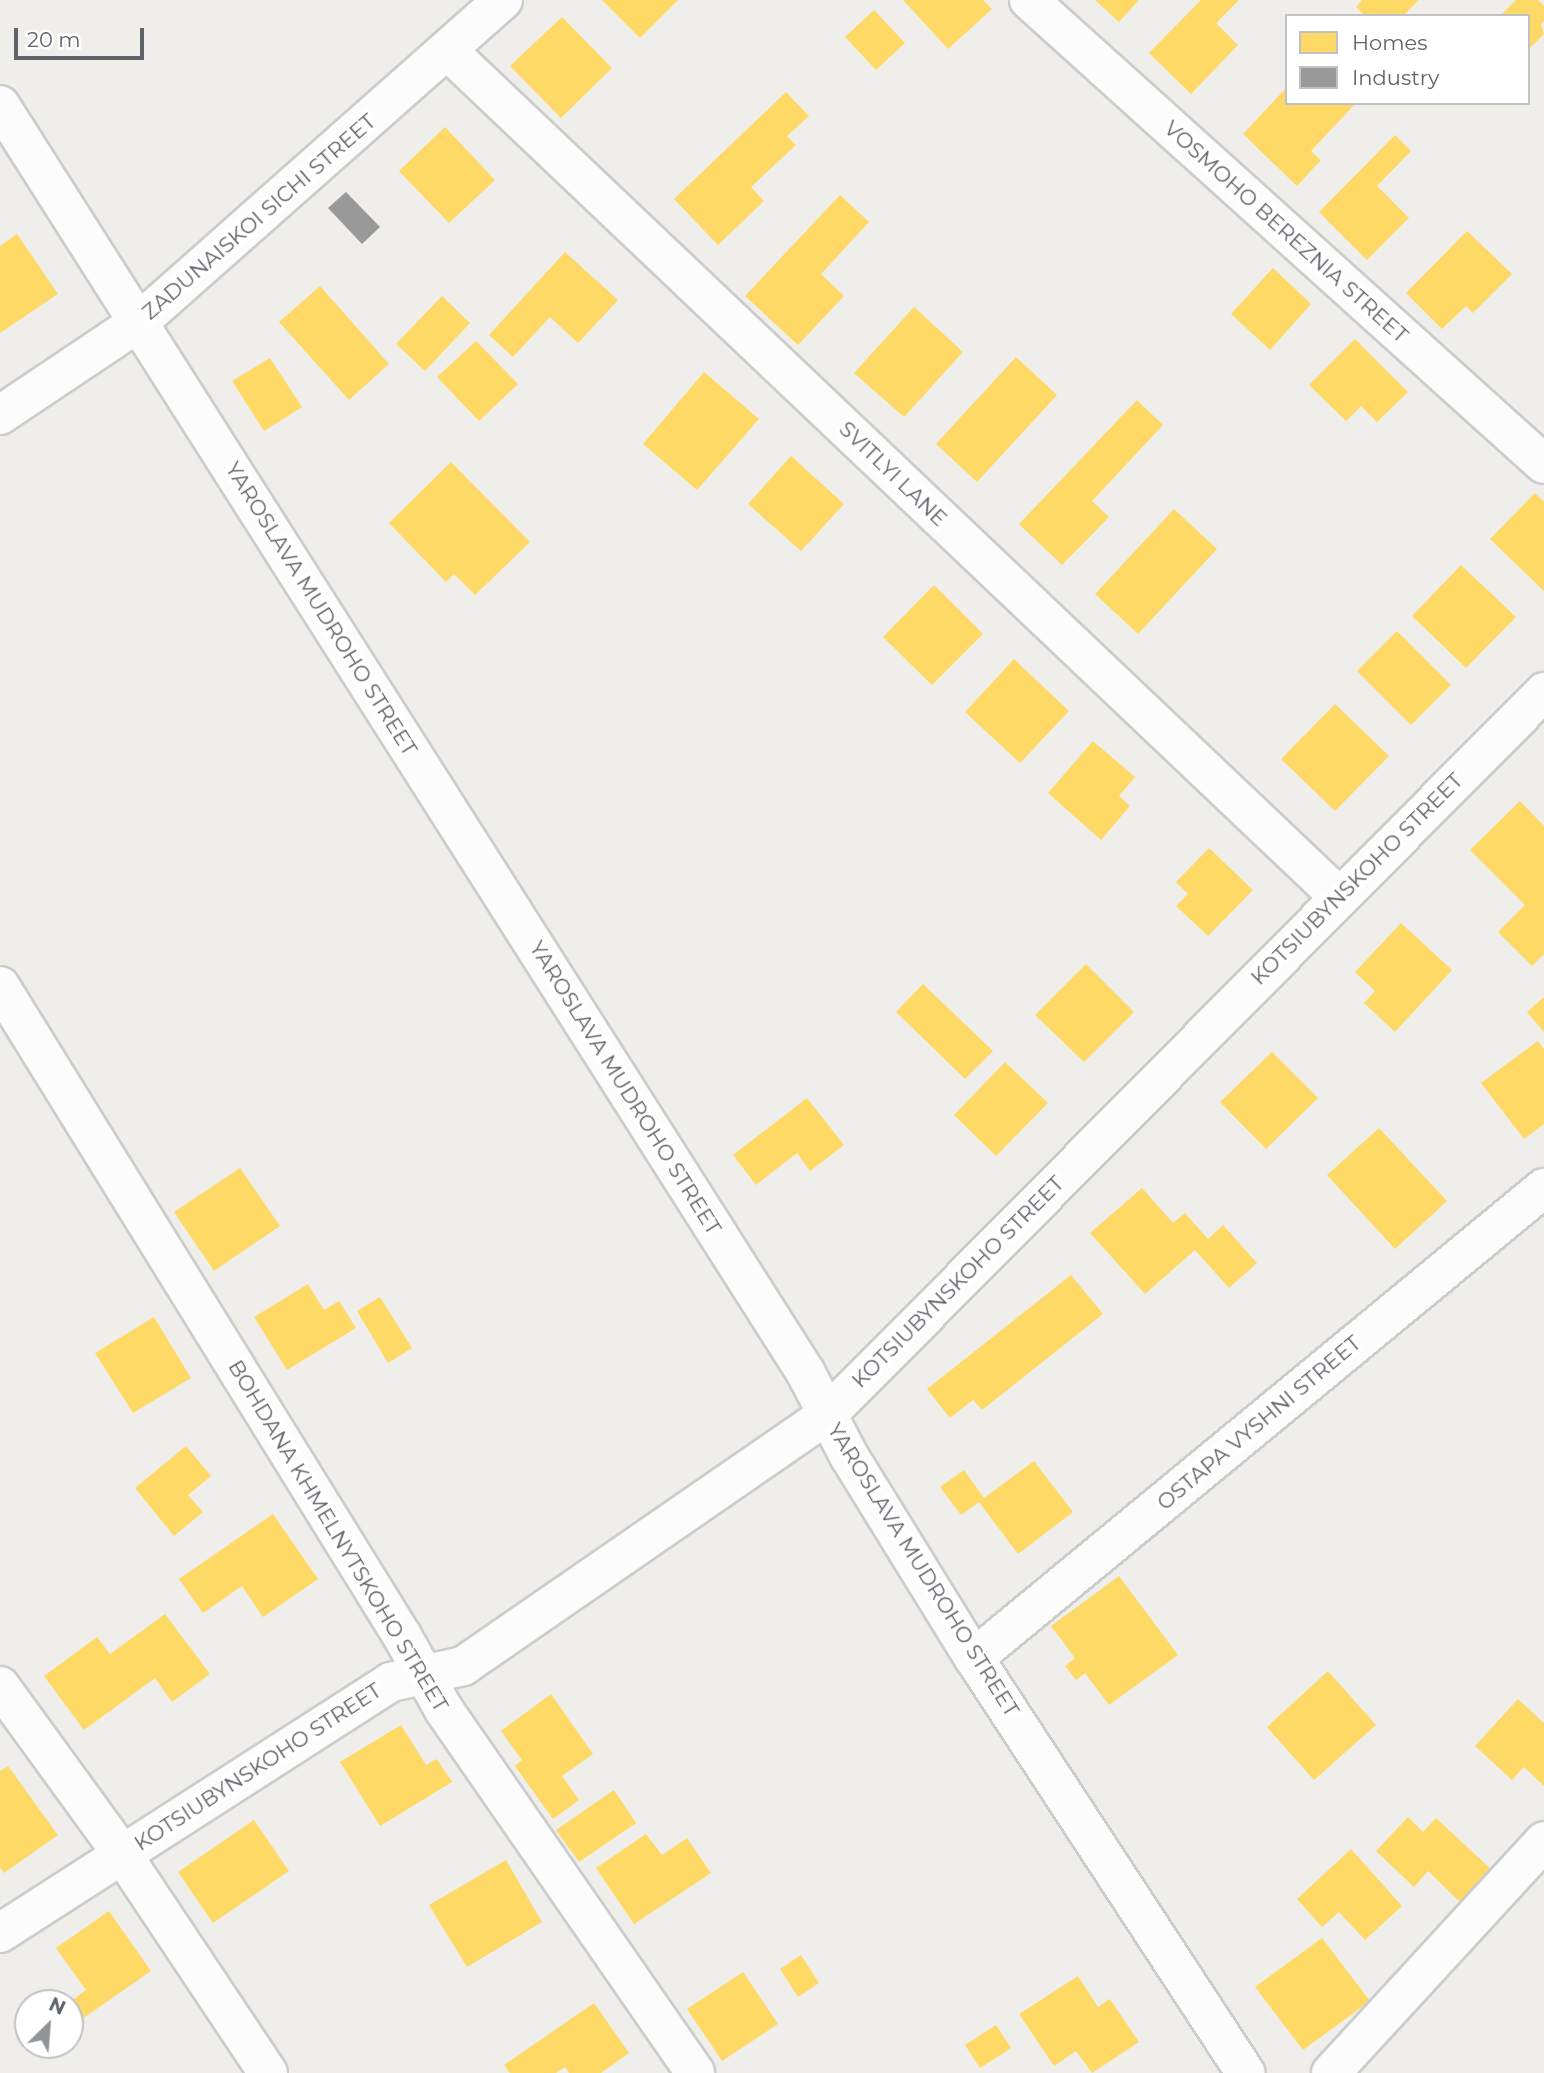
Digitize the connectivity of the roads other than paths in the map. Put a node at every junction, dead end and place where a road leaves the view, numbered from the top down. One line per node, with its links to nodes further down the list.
1 (503, 0): 3 (street, ZADUNAISKOI SICHI STREET)
2 (1029, 0): 7 (street, VOSMOHO BEREZNIA STREET)
3 (448, 51): 5 (street, ZADUNAISKOI SICHI STREET); 9 (street, SVITLYI LANE)
4 (0, 105): 5 (street, YAROSLAVA MUDROHO STREET)
5 (139, 322): 6 (street, ZADUNAISKOI SICHI STREET); 12 (street, YAROSLAVA MUDROHO STREET)
6 (0, 415)
7 (1544, 464)
8 (1544, 692): 9 (street, KOTSIUBYNSKOHO STREET)
9 (1338, 896): 12 (street, KOTSIUBYNSKOHO STREET)
10 (0, 986): 14 (street, BOHDANA KHMELNYTSKOHO STREET)
11 (1544, 1188): 13 (street, OSTAPA VYSHNI STREET)
12 (828, 1414): 13 (street, YAROSLAVA MUDROHO STREET); 14 (street, KOTSIUBYNSKOHO STREET)
13 (974, 1658): 21 (street, YAROSLAVA MUDROHO STREET)
14 (424, 1675): 17 (street, KOTSIUBYNSKOHO STREET); 20 (street, BOHDANA KHMELNYTSKOHO STREET)
15 (0, 1686): 17 (street)
16 (1544, 1841): 22 (street)
17 (122, 1854): 18 (street, KOTSIUBYNSKOHO STREET); 19 (street)
18 (0, 1933)
19 (268, 2073)
20 (695, 2073)
21 (1246, 2073)
22 (1331, 2073)

